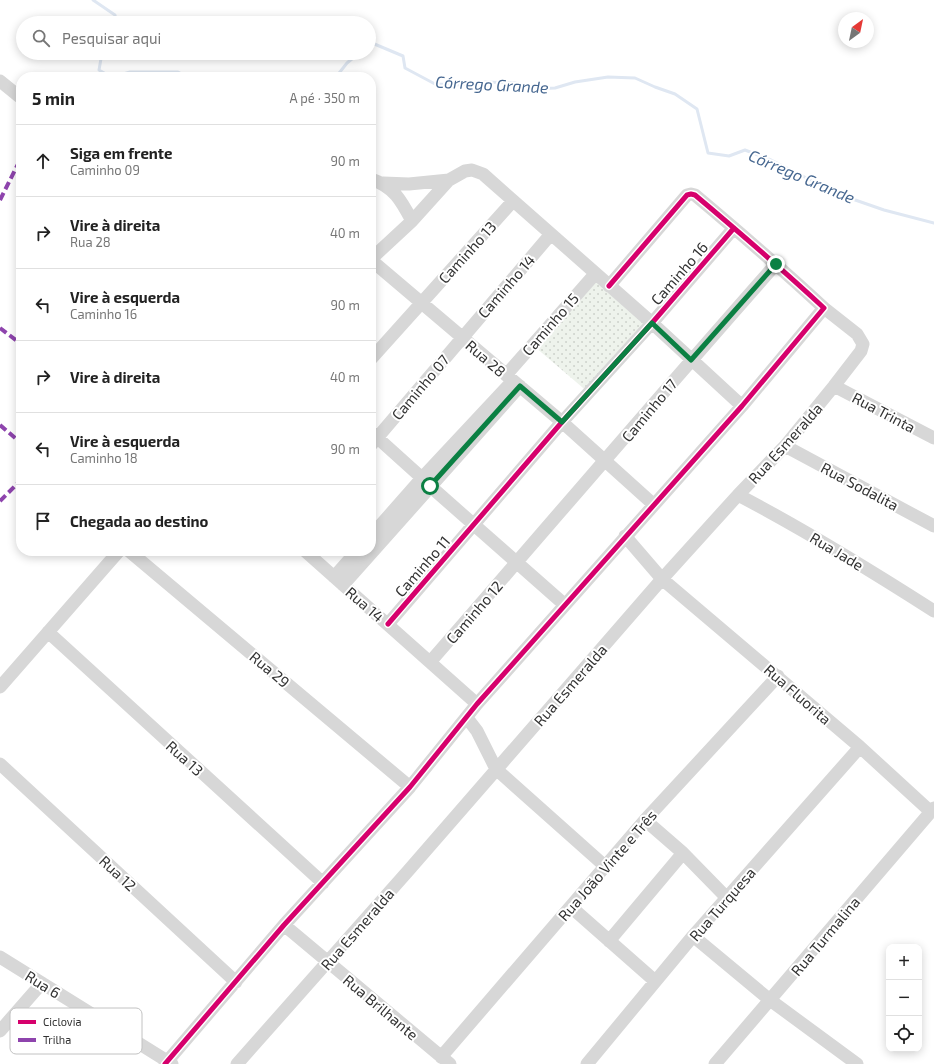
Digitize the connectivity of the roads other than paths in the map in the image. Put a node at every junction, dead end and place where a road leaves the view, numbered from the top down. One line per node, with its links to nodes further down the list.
1 (0, 81): 2 (street)
2 (16, 94)
3 (449, 180): 4 (street); 5 (street); 6 (street)
4 (377, 181): 6 (street)
5 (513, 201): 8 (street); 14 (street, Caminho 13)
6 (412, 221): 9 (street)
7 (734, 228): 11 (street); 13 (street); 16 (street, Caminho 16)
8 (550, 234): 12 (street); 17 (street, Caminho 14)
9 (376, 255)
10 (376, 264): 14 (street, Rua 28)
11 (776, 264): 15 (street); 19 (street, Caminho 17)
12 (594, 274): 13 (street); 20 (street, Caminho 15)
13 (609, 286): 16 (street)
14 (421, 303): 17 (street, Rua 28); 18 (street, Caminho 13)
15 (824, 308): 21 (street, Rua Esmeralda); 22 (street)
16 (652, 323): 19 (street); 23 (street, Caminho 16)
17 (462, 337): 20 (street, Rua 28); 24 (street, Caminho 07)
18 (376, 353)
19 (691, 360): 22 (street); 28 (street, Caminho 17)
20 (513, 380): 23 (street, Rua 28); 29 (street, Caminho 15)
21 (834, 386): 25 (street, Rua Trinta); 27 (street, Rua Esmeralda)
22 (742, 406): 31 (street)
23 (562, 422): 28 (street, Rua 28); 32 (street, Caminho 16)
24 (376, 435)
25 (934, 438)
26 (376, 440): 29 (street)
27 (785, 446): 30 (street, Rua Esmeralda); 33 (street, Rua Sodalita)
28 (606, 460): 31 (street, Rua 28); 42 (street, Caminho 17)
29 (426, 482): 32 (street); 34 (street); 36 (street)
30 (738, 495): 43 (street, Rua Esmeralda); 46 (street, Rua Jade)
31 (653, 504): 35 (street)
32 (474, 525): 42 (street); 47 (street, Caminho 11)
33 (934, 526)
34 (376, 531)
35 (625, 536): 43 (street, Rua Fluorita); 45 (street)
36 (376, 539)
37 (115, 556): 48 (street)
38 (135, 556): 57 (street, Rua 29)
39 (311, 556): 44 (street, Rua 14)
40 (354, 556): 44 (street)
41 (361, 556): 44 (street)
42 (517, 563): 45 (street); 49 (street, Caminho 12)
43 (662, 579): 50 (street, Rua Fluorita); 56 (street, Rua Esmeralda)
44 (339, 581): 47 (street, Rua 14)
45 (565, 605): 52 (street)
46 (934, 611)
47 (388, 624): 49 (street, Rua 14)
48 (48, 632): 51 (street); 62 (street, Rua 13)
49 (431, 661): 52 (street, Rua 14)
50 (778, 676): 54 (street, Rua Fluorita); 59 (street, Rua João Vinte e Três)
51 (0, 687)
52 (477, 704): 53 (street)
53 (467, 718): 56 (street); 57 (street)
54 (860, 747): 58 (street, Rua Fluorita); 63 (street, Rua Turquesa)
55 (0, 764): 71 (street, Rua 12)
56 (496, 769): 61 (street); 69 (street, Rua Esmeralda)
57 (410, 787): 62 (street)
58 (933, 810): 73 (street, Rua Turmalina)
59 (645, 820): 60 (street); 61 (street, Rua João Vinte e Três)
60 (683, 853): 63 (street); 67 (street)
61 (606, 867): 64 (street, Rua João Vinte e Três)
62 (323, 883): 65 (street)
63 (727, 898): 66 (street, Rua Turquesa)
64 (571, 907): 67 (street); 79 (street, Rua João Vinte e Três)
65 (284, 925): 69 (street, Rua Brilhante); 71 (street)
66 (693, 936): 70 (street, Rua Turquesa); 73 (street)
67 (609, 941): 70 (street)
68 (0, 957): 72 (street, Rua 6)
69 (328, 962): 79 (street, Rua Brilhante); 81 (street, Rua Esmeralda)
70 (655, 981): 82 (street, Rua Turquesa)
71 (236, 982): 80 (street)
72 (42, 983): 74 (street); 75 (street, Rua 6)
73 (770, 1000): 83 (street, Rua Turmalina); 84 (street)
74 (20, 1008)
75 (81, 1008)
76 (10, 1020): 77 (street)
77 (0, 1031)
78 (142, 1046): 80 (street, Rua 6)
79 (445, 1060)
80 (168, 1063)
81 (237, 1064)
82 (587, 1064)
83 (715, 1064)
84 (857, 1064)

